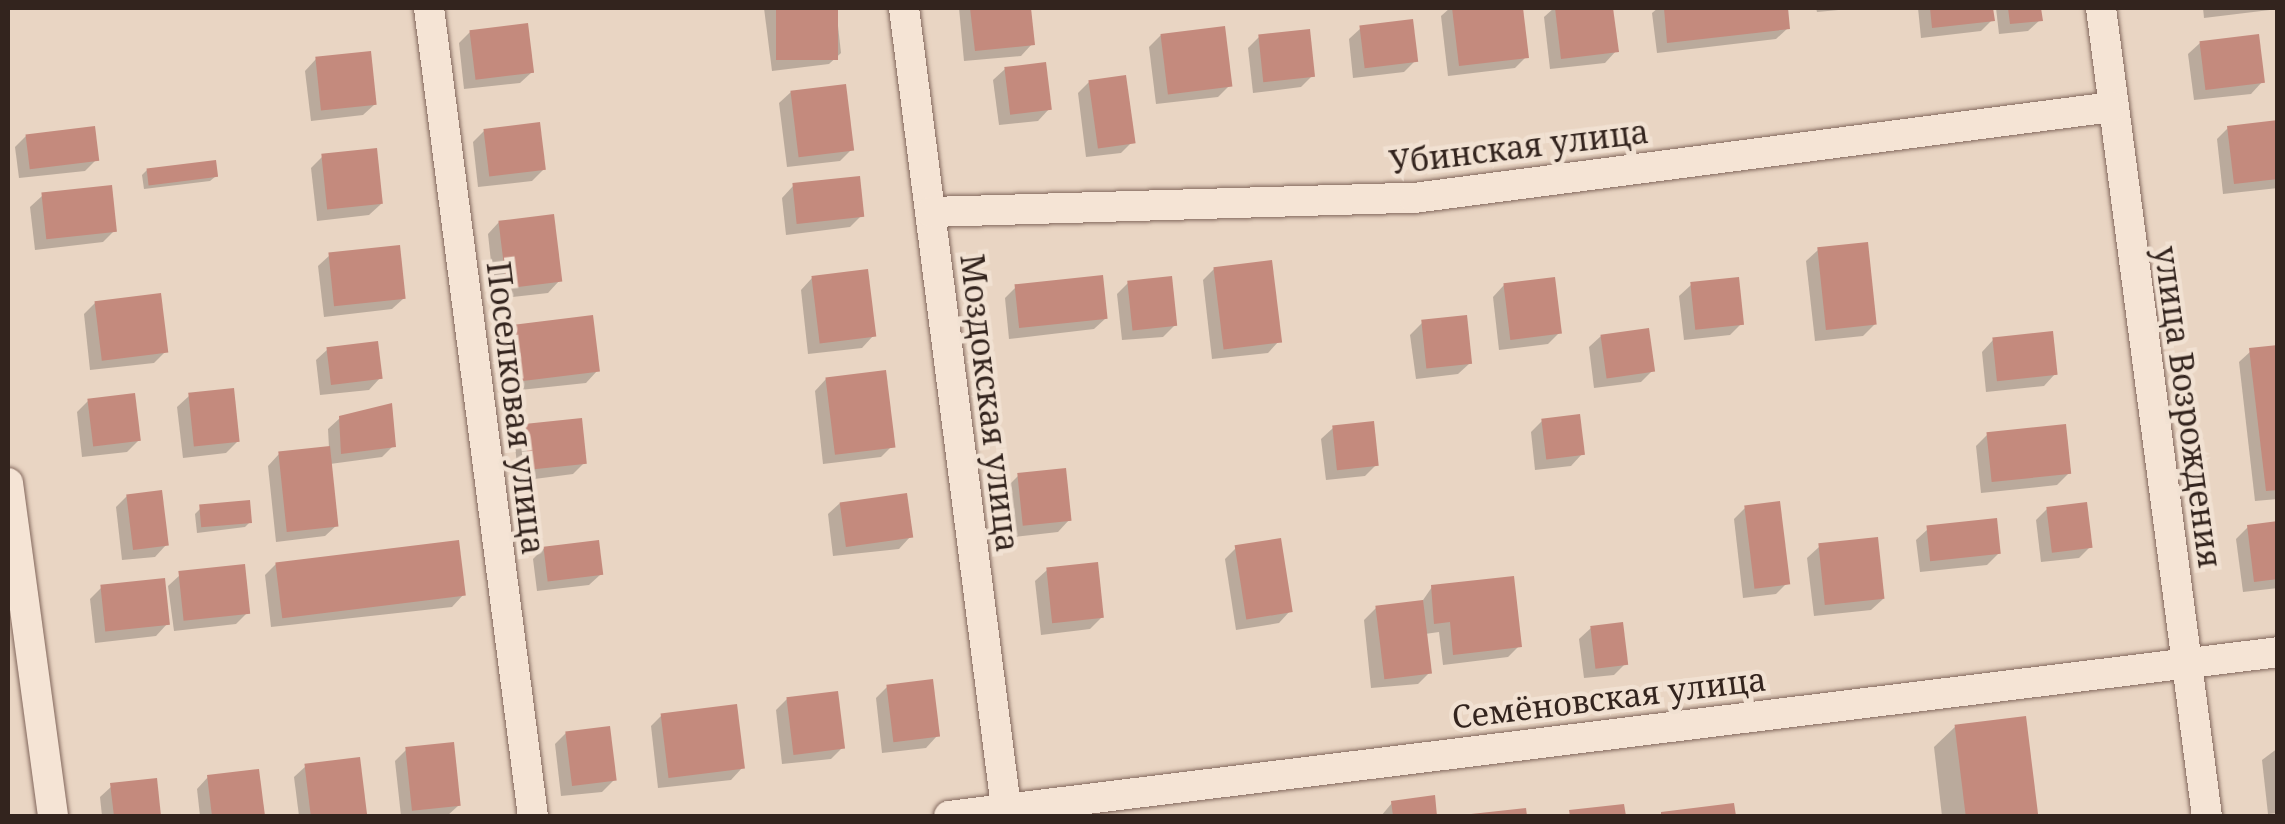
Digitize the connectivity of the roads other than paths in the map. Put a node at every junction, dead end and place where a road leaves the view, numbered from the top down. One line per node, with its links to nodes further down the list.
1 (429, 8): 11 (street, Поселковая улица)
2 (904, 8): 5 (street, Моздокская улица)
3 (2101, 8): 4 (street, улица Возрождения)
4 (2112, 108): 5 (street, Убинская улица); 8 (street, улица Возрождения)
5 (931, 212): 9 (street, Моздокская улица)
6 (8, 483): 10 (street)
7 (2278, 652): 8 (street, Семёновская улица)
8 (2188, 661): 9 (street, Семёновская улица); 13 (street, улица Возрождения)
9 (1006, 808): 12 (street, Семёновская улица)
10 (53, 816)
11 (533, 816)
12 (948, 816)
13 (2206, 816)

